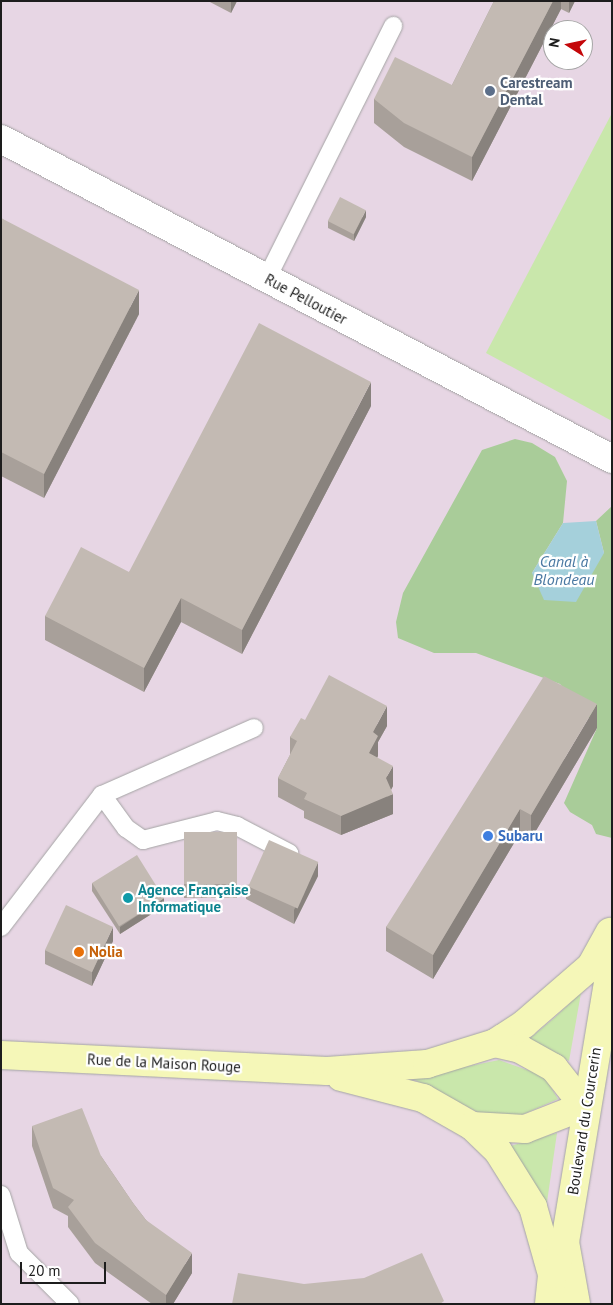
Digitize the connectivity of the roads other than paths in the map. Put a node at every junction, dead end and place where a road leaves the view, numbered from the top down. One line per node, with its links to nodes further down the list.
1 (393, 26): 3 (lane)
2 (1, 139): 3 (street, Rue Pelloutier)
3 (267, 278): 4 (street, Rue Pelloutier)
4 (612, 459)
5 (254, 728): 6 (lane)
6 (102, 795): 7 (lane); 8 (lane)
7 (306, 861)
8 (1, 927)
9 (611, 929): 10 (street, Boulevard du Courcerin); 11 (street)
10 (611, 970): 14 (street, Boulevard du Courcerin)
11 (494, 1042): 13 (street); 14 (street)
12 (1, 1055): 13 (street, Rue de la Maison Rouge)
13 (327, 1072): 15 (street)
14 (584, 1106): 15 (street); 17 (street, Boulevard du Courcerin)
15 (472, 1126): 18 (street)
16 (1, 1195): 19 (lane)
17 (565, 1242): 18 (street, Boulevard du Courcerin); 21 (street, Boulevard du Courcerin)
18 (552, 1274): 20 (street, Boulevard du Courcerin)
19 (70, 1304)
20 (549, 1304)
21 (576, 1304)

